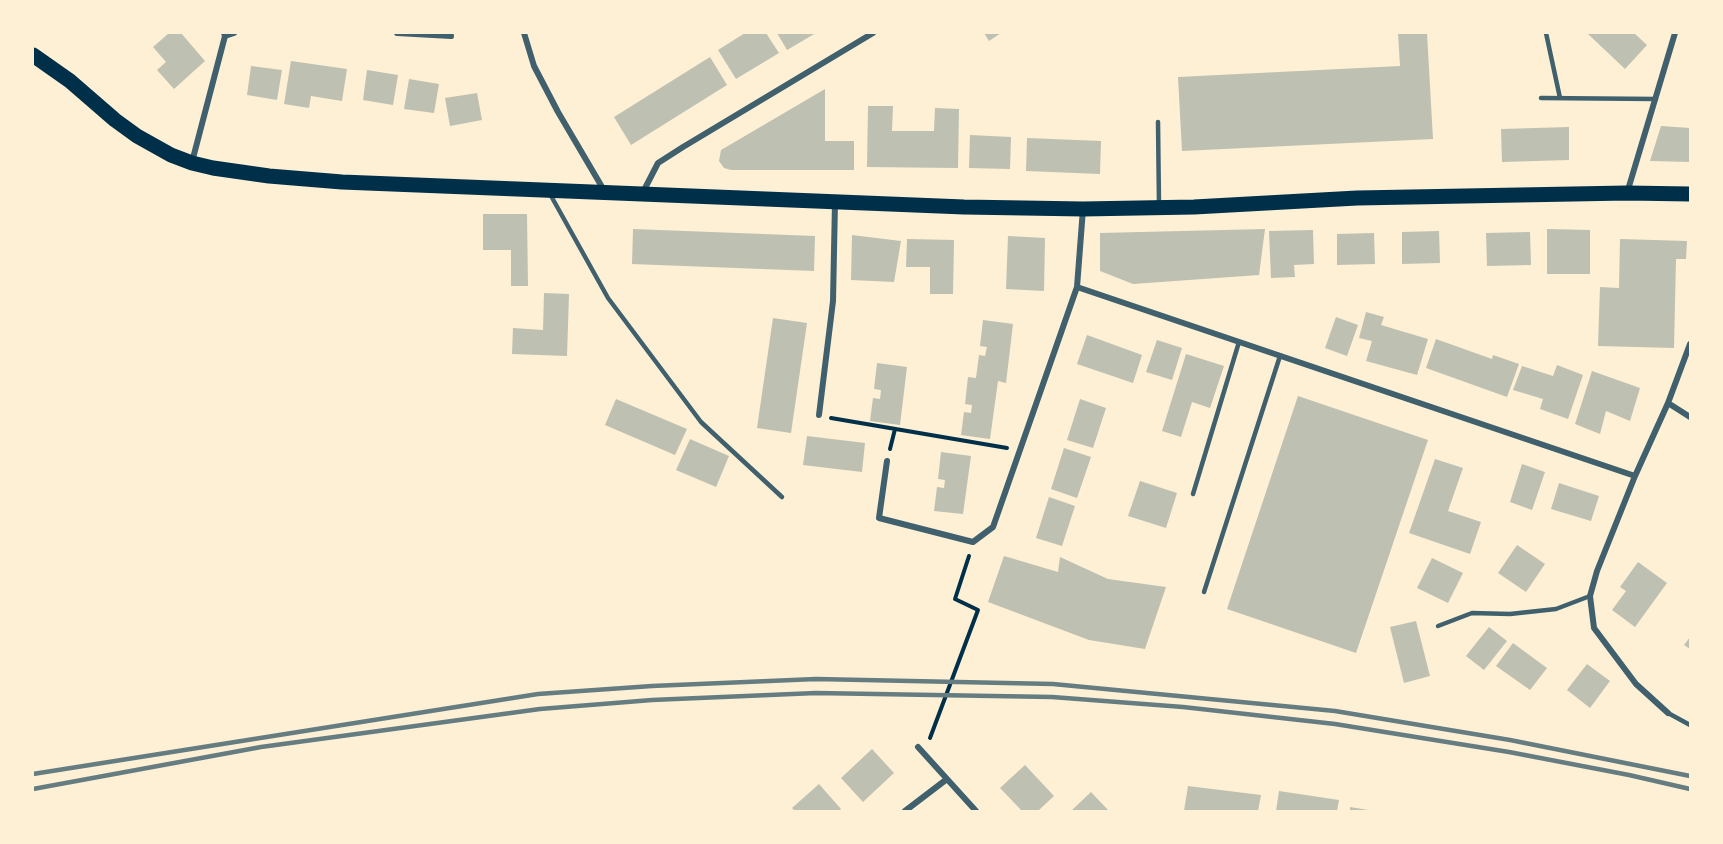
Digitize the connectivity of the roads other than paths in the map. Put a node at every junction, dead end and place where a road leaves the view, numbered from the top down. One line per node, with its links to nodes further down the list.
1 (234, 33): 7 (street)
2 (397, 33): 8 (street)
3 (524, 33): 16 (street)
4 (873, 33): 18 (street)
5 (1546, 33): 11 (lane)
6 (1675, 33): 12 (street)
7 (224, 35): 14 (street)
8 (451, 36)
9 (34, 56): 14 (main road)
10 (1541, 98): 11 (lane)
11 (1560, 98): 12 (lane)
12 (1656, 99): 17 (street)
13 (1158, 122): 21 (lane)
14 (192, 163): 15 (main road)
15 (548, 190): 16 (main road); 33 (lane)
16 (605, 192): 18 (main road)
17 (1627, 193): 19 (main road); 21 (main road)
18 (642, 194): 20 (main road)
19 (1690, 194)
20 (835, 201): 22 (main road); 28 (street)
21 (1159, 207): 22 (main road)
22 (1083, 209): 23 (street)
23 (1077, 287): 24 (street); 30 (street)
24 (1239, 342): 26 (street); 32 (lane)
25 (1690, 344): 27 (street)
26 (1280, 356): 31 (street); 34 (lane)
27 (1668, 403): 29 (street); 31 (street)
28 (819, 415)
29 (1690, 417)
30 (887, 461)
31 (1635, 476): 35 (street)
32 (1193, 494)
33 (782, 497)
34 (1204, 592)
35 (1590, 596): 36 (lane); 37 (street)
36 (1438, 626)
37 (1668, 713): 38 (lane)
38 (1690, 724)
39 (918, 747): 40 (street)
40 (947, 778): 41 (street); 42 (street)
41 (905, 811)
42 (976, 811)

